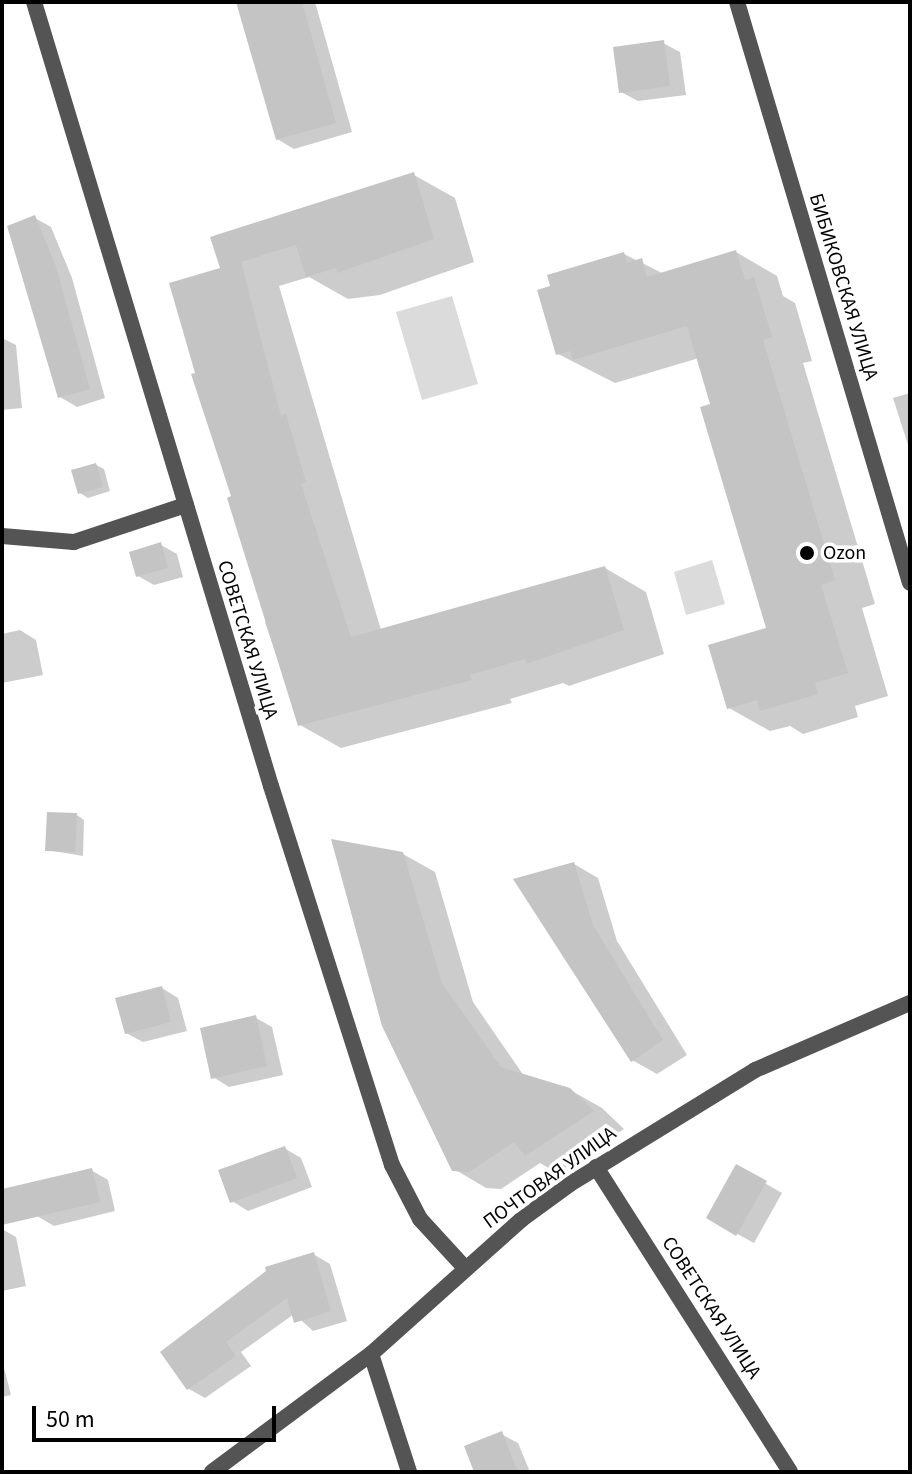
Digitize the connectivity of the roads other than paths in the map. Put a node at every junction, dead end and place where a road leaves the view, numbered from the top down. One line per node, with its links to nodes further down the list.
1 (34, 2): 3 (street, СОВЕТСКАЯ УЛИЦА)
2 (737, 2): 5 (street, БИБИКОВСКАЯ УЛИЦА)
3 (186, 505): 4 (street); 8 (street, СОВЕТСКАЯ УЛИЦА)
4 (2, 536)
5 (910, 583)
6 (910, 1003): 7 (street, ПОЧТОВАЯ УЛИЦА)
7 (596, 1167): 8 (street, ПОЧТОВАЯ УЛИЦА); 12 (street, СОВЕТСКАЯ УЛИЦА)
8 (465, 1268): 9 (street, ПОЧТОВАЯ УЛИЦА)
9 (371, 1354): 10 (street, ПОЧТОВАЯ УЛИЦА); 11 (street)
10 (212, 1472)
11 (409, 1472)
12 (790, 1472)

